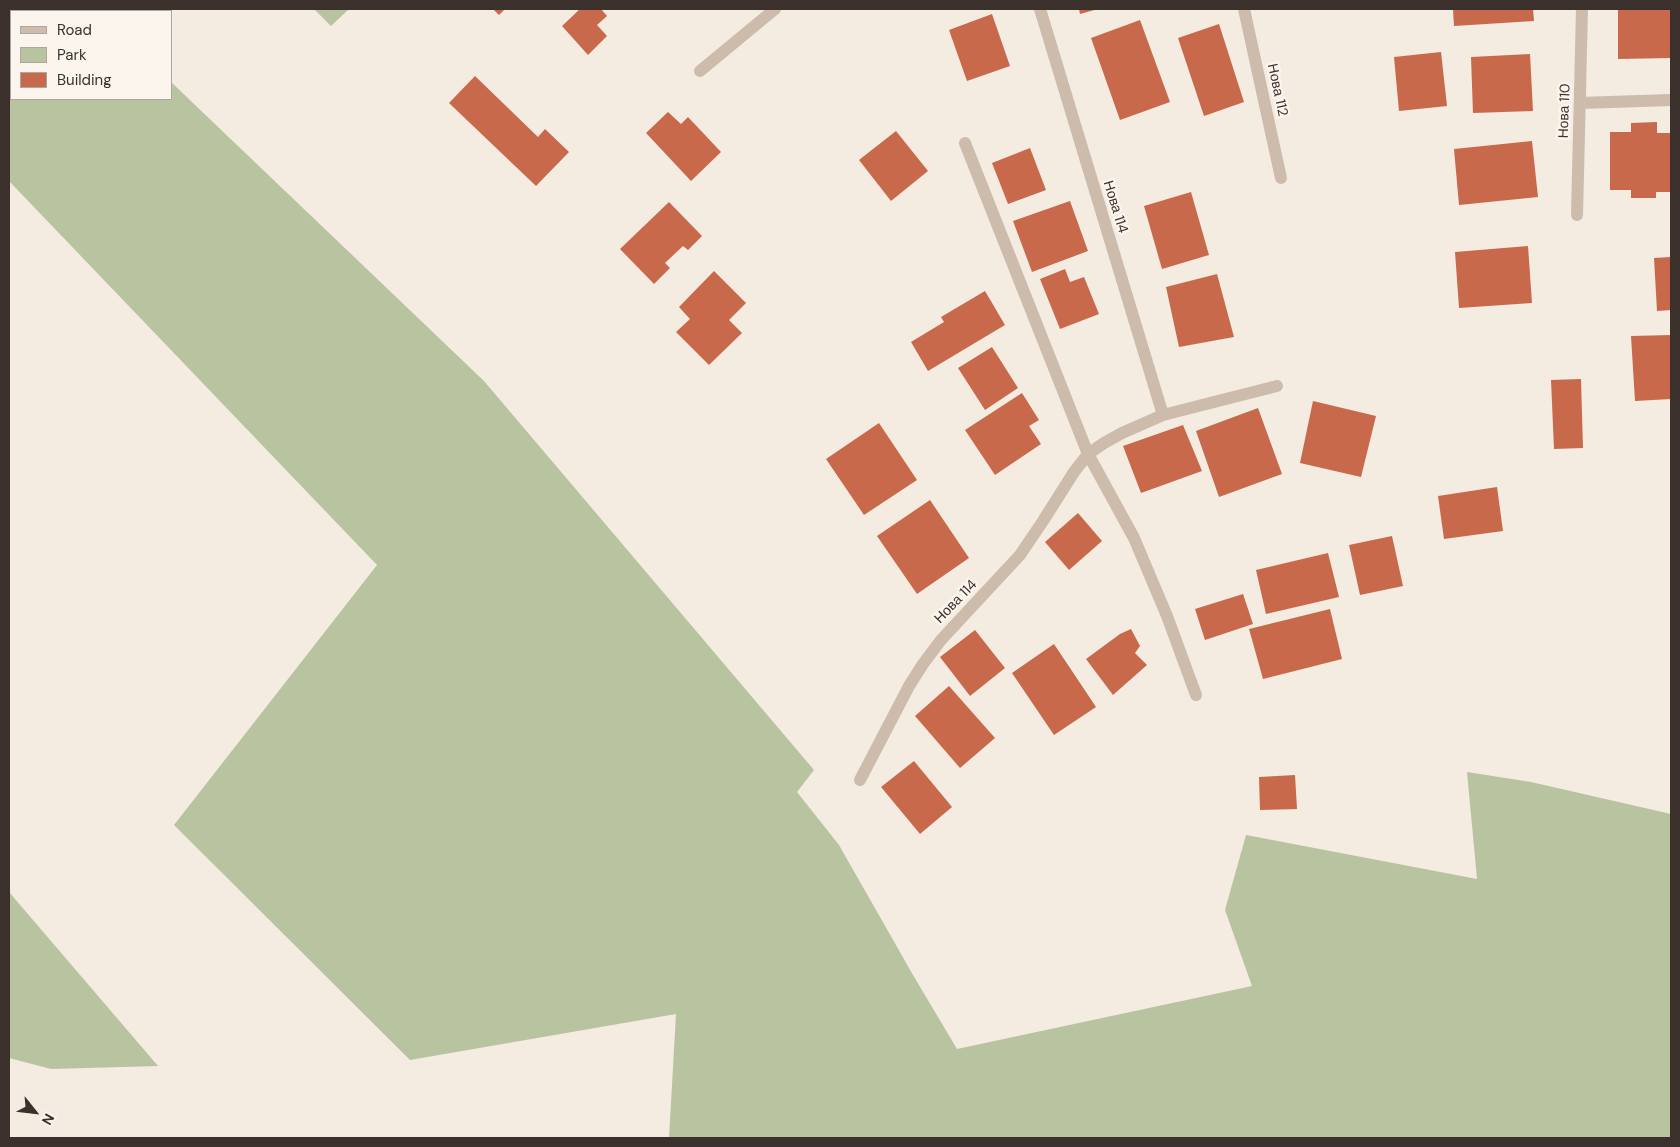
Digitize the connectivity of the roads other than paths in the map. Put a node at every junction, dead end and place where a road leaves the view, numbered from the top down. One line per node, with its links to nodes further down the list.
1 (775, 9): 5 (street)
2 (1040, 9): 12 (street, Нова 114)
3 (1244, 9): 9 (street, Нова 112)
4 (1582, 9): 7 (street, Нова 110)
5 (700, 71)
6 (1671, 100): 7 (street)
7 (1580, 103): 10 (street, Нова 110)
8 (966, 143): 13 (street)
9 (1281, 178)
10 (1577, 215)
11 (1277, 386): 12 (street, Нова 114)
12 (1162, 415): 13 (street, Нова 114)
13 (1088, 454): 14 (street); 15 (street, Нова 114)
14 (1196, 695)
15 (860, 780)

